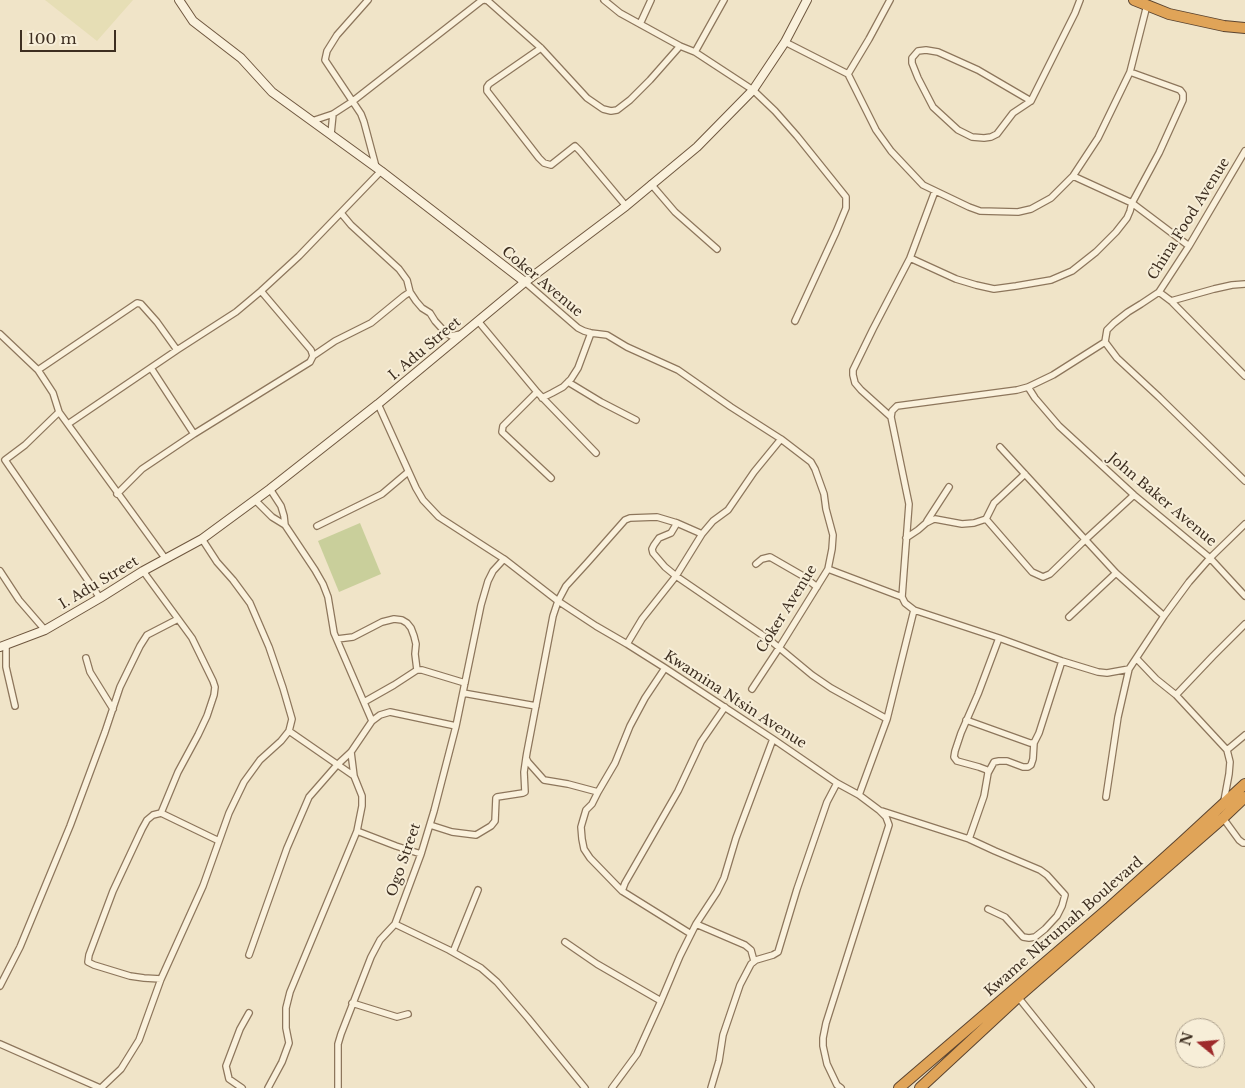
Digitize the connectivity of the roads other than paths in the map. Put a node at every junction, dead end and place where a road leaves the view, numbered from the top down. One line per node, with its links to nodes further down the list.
1 (179, 0): 24 (street, Coker Avenue)
2 (368, 0): 21 (street)
3 (485, 0): 16 (street); 21 (street)
4 (604, 0): 12 (street)
5 (651, 0): 12 (street)
6 (724, 0): 17 (street)
7 (807, 0): 14 (street, I. Adu Street)
8 (890, 0): 19 (street)
9 (1080, 0): 22 (street)
10 (1134, 0): 11 (highway)
11 (1147, 5): 13 (highway); 18 (street)
12 (640, 24): 15 (street)
13 (1245, 28)
14 (785, 42): 19 (street); 20 (street, I. Adu Street)
15 (680, 46): 16 (street); 17 (street)
16 (541, 48): 32 (street)
17 (695, 52): 20 (street)
18 (1130, 72): 28 (street); 31 (street)
19 (848, 74): 30 (street)
20 (753, 90): 29 (street, I. Adu Street); 44 (street)
21 (353, 101): 23 (street); 27 (street)
22 (1031, 101): 22 (street)
23 (333, 114): 24 (street); 25 (street)
24 (312, 121): 25 (street, Coker Avenue)
25 (331, 134): 27 (street, Coker Avenue)
26 (1245, 151): 34 (street, China Food Avenue)
27 (378, 169): 33 (street); 37 (street, Coker Avenue)
28 (1073, 176): 30 (street); 31 (street)
29 (651, 184): 32 (street, I. Adu Street); 35 (street)
30 (936, 191): 36 (street)
31 (1132, 204): 34 (street); 36 (street)
32 (626, 206): 37 (street, I. Adu Street)
33 (341, 213): 39 (street); 40 (street)
34 (1189, 246): 41 (street, China Food Avenue)
35 (717, 248)
36 (910, 258): 60 (street)
37 (525, 282): 43 (street, I. Adu Street); 45 (street, Coker Avenue)
38 (1245, 284): 42 (street)
39 (261, 292): 49 (street); 50 (street)
40 (410, 292): 47 (street); 50 (street)
41 (1159, 292): 42 (street); 48 (street, China Food Avenue)
42 (1171, 301): 53 (street)
43 (478, 321): 47 (street, I. Adu Street); 56 (street)
44 (795, 321)
45 (591, 333): 54 (street); 64 (street, Coker Avenue)
46 (0, 334): 52 (street)
47 (462, 334): 58 (street, I. Adu Street)
48 (1105, 342): 55 (street, China Food Avenue); 72 (street)
49 (177, 350): 51 (street); 52 (street)
50 (312, 356): 63 (street)
51 (151, 368): 62 (street); 63 (street)
52 (38, 370): 59 (street)
53 (1245, 376)
54 (568, 382): 57 (street); 61 (street)
55 (1028, 387): 60 (street, China Food Avenue); 76 (street, John Baker Avenue)
56 (537, 392): 57 (street); 71 (street)
57 (542, 398): 66 (street)
58 (378, 404): 69 (street, Kwamina Ntsin Avenue); 74 (street, I. Adu Street)
59 (60, 412): 62 (street); 68 (street)
60 (891, 417): 85 (street)
61 (636, 420)
62 (68, 424): 75 (street)
63 (194, 434): 75 (street)
64 (781, 439): 84 (street); 92 (street, Coker Avenue)
65 (1000, 447): 70 (street)
66 (596, 453)
67 (0, 455): 68 (street)
68 (5, 460): 100 (street)
69 (408, 472): 83 (street); 90 (street, Kwamina Ntsin Avenue)
70 (1025, 474): 78 (street); 87 (street)
71 (551, 478)
72 (1245, 481)
73 (949, 487): 80 (street)
74 (270, 489): 77 (street, I. Adu Street); 82 (street)
75 (117, 494): 88 (street)
76 (1134, 495): 87 (street); 89 (street, John Baker Avenue)
77 (255, 500): 82 (street); 86 (street, I. Adu Street)
78 (986, 519): 80 (street); 87 (street)
79 (677, 522): 84 (street); 96 (street); 101 (street)
80 (926, 522): 85 (street)
81 (1245, 524): 89 (street)
82 (285, 525): 109 (street)
83 (317, 526)
84 (702, 534): 96 (street)
85 (906, 538): 99 (street)
86 (202, 539): 88 (street, I. Adu Street); 132 (street)
87 (1086, 539): 95 (street)
88 (165, 558): 93 (street, I. Adu Street)
89 (1210, 558): 98 (street, John Baker Avenue); 103 (street)
90 (504, 559): 101 (street, Kwamina Ntsin Avenue); 119 (street, Ogo Street)
91 (756, 564): 97 (street)
92 (828, 569): 97 (street, Coker Avenue); 99 (street)
93 (143, 571): 100 (street, I. Adu Street); 105 (street)
94 (0, 572): 107 (street)
95 (1116, 573): 103 (street); 104 (street)
96 (676, 576): 110 (street); 112 (street)
97 (817, 587): 112 (street, Coker Avenue)
98 (1245, 596)
99 (902, 597): 102 (street)
100 (100, 598): 107 (street, I. Adu Street)
101 (558, 601): 110 (street, Kwamina Ntsin Avenue); 125 (street)
102 (914, 610): 108 (street); 128 (street)
103 (1164, 616): 114 (street)
104 (1069, 617)
105 (178, 619): 127 (street); 150 (street)
106 (1245, 624): 122 (street)
107 (45, 630): 111 (street, I. Adu Street)
108 (999, 638): 115 (street); 130 (street)
109 (338, 639): 118 (street); 123 (street)
110 (627, 644): 116 (street, Kwamina Ntsin Avenue)
111 (3, 646): 124 (street)
112 (780, 648): 120 (street, Coker Avenue); 128 (street)
113 (86, 658): 127 (street)
114 (1137, 658): 117 (street); 122 (street)
115 (1062, 661): 117 (street); 135 (street)
116 (665, 668): 126 (street, Kwamina Ntsin Avenue); 144 (street)
117 (1129, 669): 146 (street)
118 (417, 670): 119 (street); 123 (street)
119 (465, 683): 121 (street, Ogo Street)
120 (752, 689)
121 (463, 693): 125 (street); 131 (street, Ogo Street)
122 (1176, 695): 136 (street)
123 (364, 702): 129 (street)
124 (14, 706)
125 (536, 706): 138 (street)
126 (725, 707): 134 (street, Kwamina Ntsin Avenue); 159 (street)
127 (113, 709): 169 (street)
128 (887, 719): 145 (street)
129 (372, 720): 131 (street); 137 (street)
130 (966, 720): 135 (street); 140 (street)
131 (456, 726): 152 (street, Ogo Street)
132 (289, 731): 139 (street); 155 (street)
133 (1245, 735): 136 (street)
134 (773, 738): 142 (street, Kwamina Ntsin Avenue); 162 (street)
135 (1034, 743): 140 (street)
136 (1227, 750): 148 (street)
137 (351, 752): 139 (street); 141 (street)
138 (526, 758): 144 (street); 152 (street)
139 (337, 765): 141 (street); 166 (street)
140 (988, 773): 154 (street)
141 (354, 776): 153 (street)
142 (837, 782): 145 (street, Kwamina Ntsin Avenue); 167 (street)
143 (1245, 784): 148 (highway, Kwame Nkrumah Boulevard)
144 (598, 792): 159 (street)
145 (859, 795): 149 (street, Kwamina Ntsin Avenue)
146 (1106, 797)
147 (1245, 797): 151 (highway, Kwame Nkrumah Boulevard)
148 (1223, 804): 185 (highway, Kwame Nkrumah Boulevard)
149 (879, 810): 154 (street); 184 (street)
150 (161, 813): 155 (street); 168 (street)
151 (1223, 818): 156 (street); 170 (highway, Kwame Nkrumah Boulevard)
152 (430, 825): 157 (street, Ogo Street)
153 (357, 831): 157 (street); 179 (street)
154 (969, 839): 160 (street)
155 (219, 841): 168 (street)
156 (1245, 843)
157 (421, 854): 161 (street, Ogo Street)
158 (478, 890): 165 (street)
159 (622, 891): 163 (street)
160 (988, 909)
161 (395, 924): 165 (street); 172 (street)
162 (696, 924): 163 (street); 167 (street)
163 (691, 934): 171 (street)
164 (565, 942): 171 (street)
165 (453, 952): 181 (street)
166 (250, 955)
167 (754, 961): 183 (street)
168 (161, 979): 177 (street)
169 (0, 986)
170 (1018, 997): 186 (highway, Kwame Nkrumah Boulevard); 187 (street)
171 (661, 1001): 182 (street)
172 (352, 1003): 174 (street); 180 (street)
173 (249, 1013): 176 (street)
174 (408, 1014)
175 (0, 1044): 177 (street)
176 (233, 1085): 178 (street)
177 (101, 1088)
178 (242, 1088)
179 (268, 1088)
180 (338, 1088)
181 (584, 1088)
182 (612, 1088)
183 (711, 1088)
184 (841, 1088)
185 (899, 1088)
186 (920, 1088)
187 (1090, 1088)

